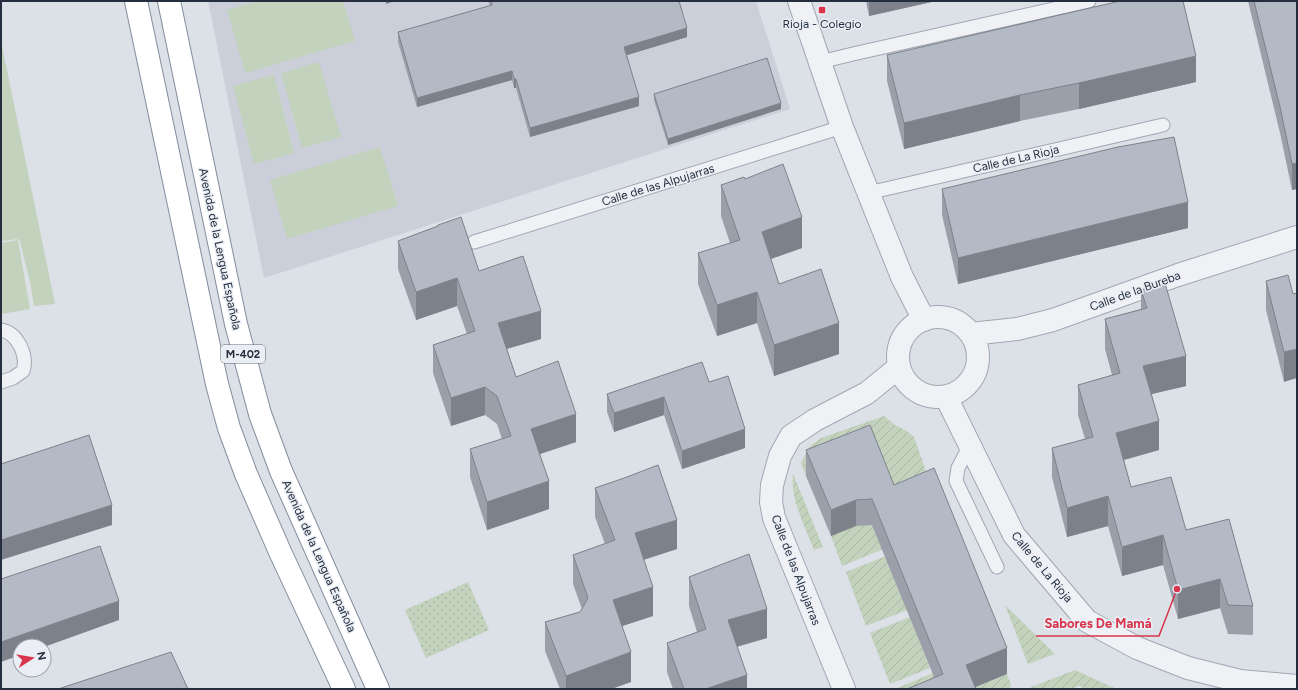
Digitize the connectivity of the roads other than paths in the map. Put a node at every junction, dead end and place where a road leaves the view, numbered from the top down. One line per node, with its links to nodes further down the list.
1 (136, 1): 20 (highway, M-402)
2 (169, 1): 21 (highway, Avenida de la Lengua Española / M-402)
3 (799, 1): 5 (street)
4 (1089, 1): 5 (lane)
5 (820, 62): 7 (street)
6 (1164, 126): 8 (lane, Calle de La Rioja)
7 (842, 127): 8 (street); 10 (lane, Calle de las Alpujarras)
8 (868, 193): 11 (street)
9 (1297, 237): 13 (street, Calle de la Bureba)
10 (474, 242)
11 (924, 320): 13 (street); 14 (street)
12 (1, 330): 15 (lane)
13 (971, 334): 16 (street)
14 (899, 367): 16 (street); 22 (street, Calle de las Alpujarras)
15 (1, 382)
16 (946, 397): 17 (street, Calle de La Rioja)
17 (969, 447): 18 (lane); 19 (street, Calle de La Rioja)
18 (997, 567)
19 (1297, 686)
20 (344, 689)
21 (378, 689)
22 (844, 689)

